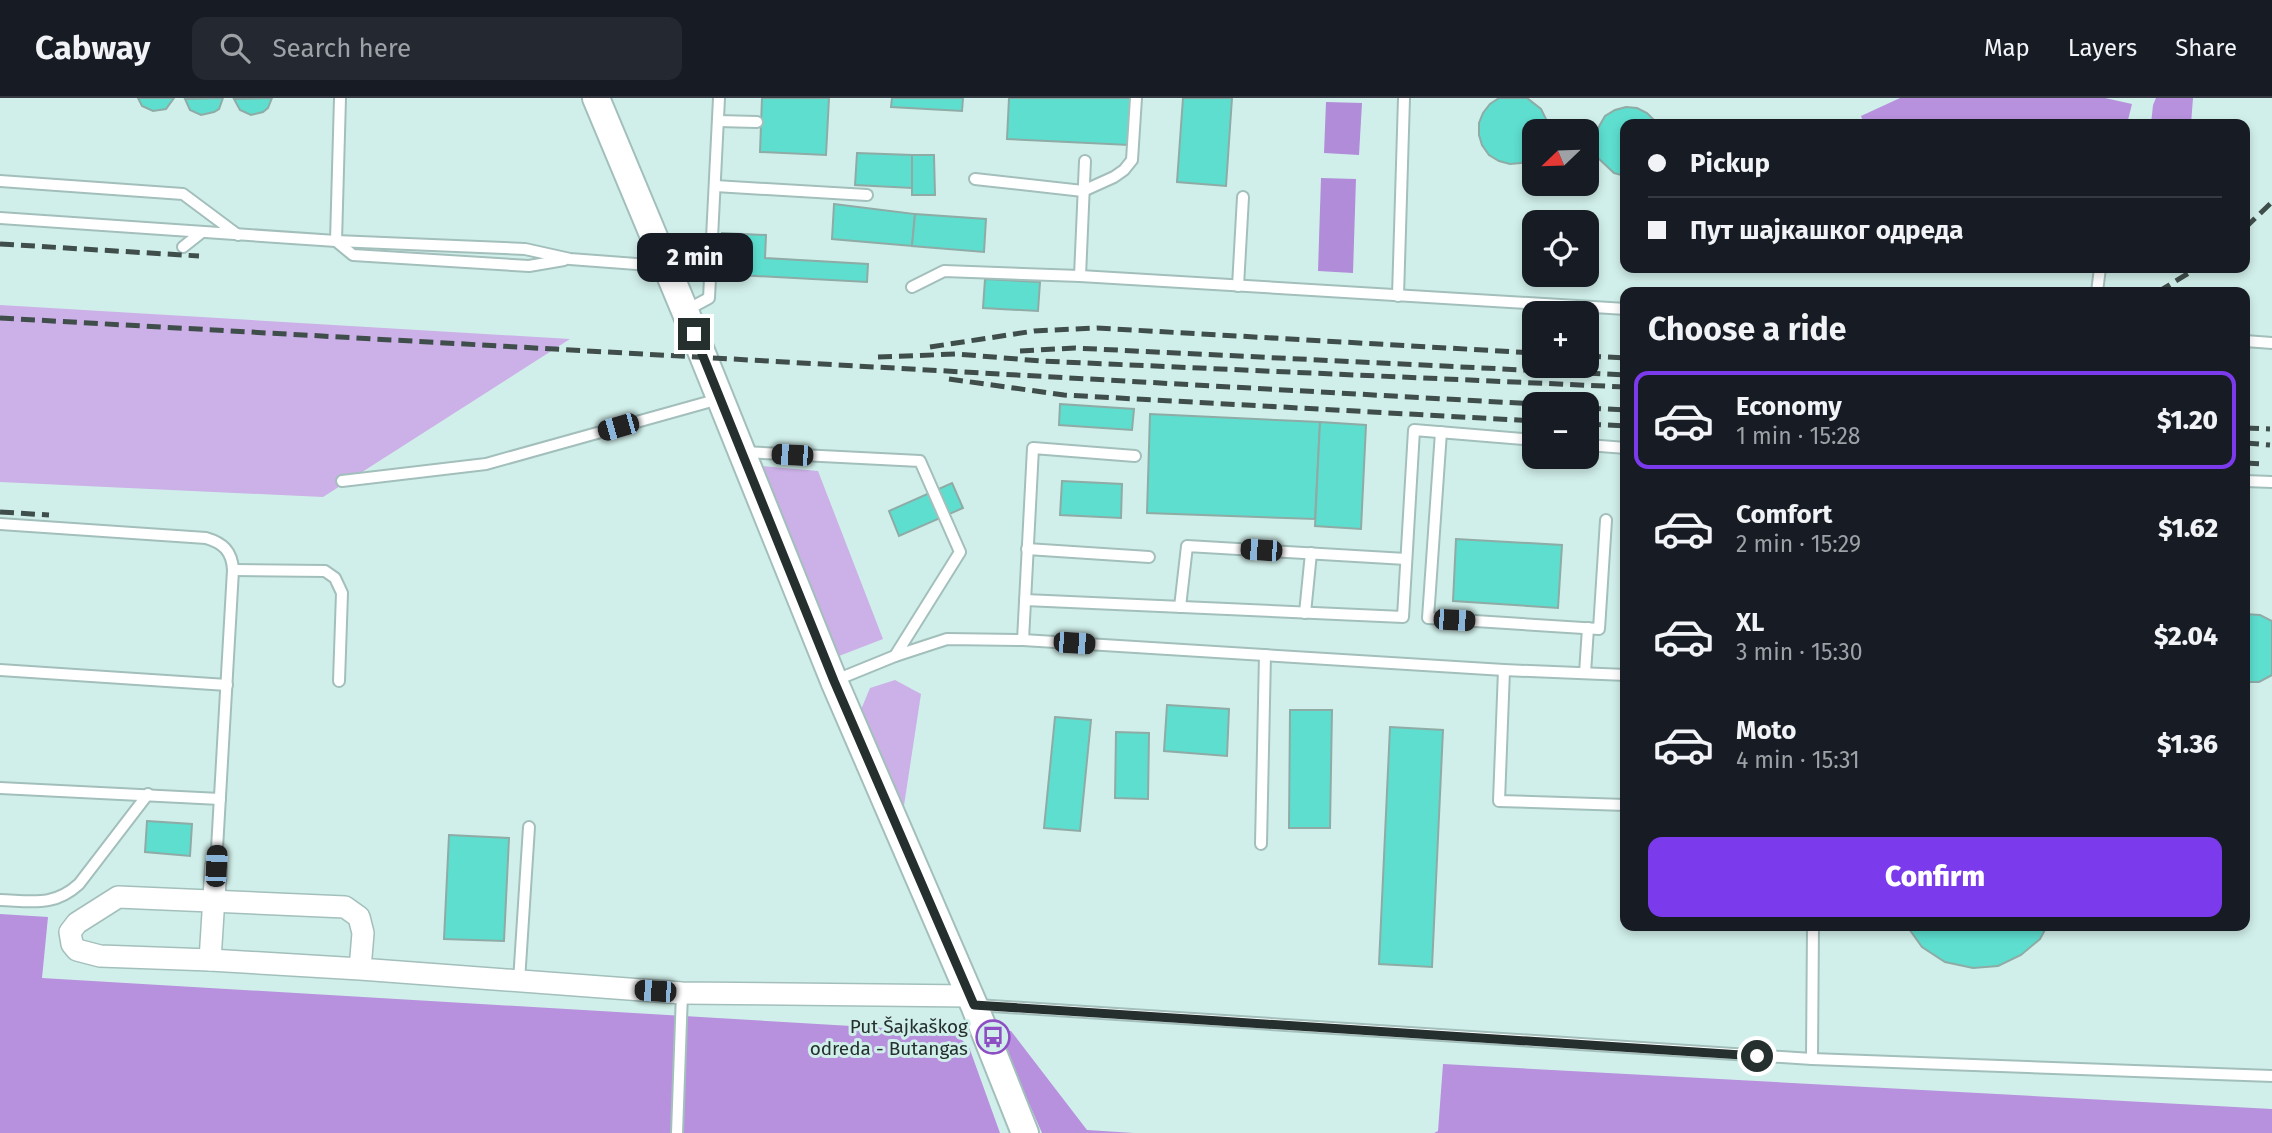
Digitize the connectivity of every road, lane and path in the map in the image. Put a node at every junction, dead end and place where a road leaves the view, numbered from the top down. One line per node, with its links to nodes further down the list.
1 (340, 98): 18 (lane)
2 (596, 98): 21 (street)
3 (719, 98): 6 (lane)
4 (1136, 98): 12 (lane)
5 (1404, 98): 25 (lane)
6 (718, 121): 7 (lane); 11 (lane)
7 (757, 122)
8 (1085, 161): 12 (lane)
9 (975, 179): 12 (lane)
10 (0, 181): 17 (lane)
11 (715, 186): 13 (lane); 27 (lane)
12 (1083, 191): 22 (lane)
13 (867, 195)
14 (1243, 197): 23 (lane)
15 (0, 218): 16 (lane)
16 (202, 232): 17 (lane); 19 (lane)
17 (238, 234): 18 (lane)
18 (337, 241): 20 (lane); 20 (lane)
19 (183, 247)
20 (570, 259): 21 (lane)
21 (666, 266): 27 (street)
22 (1080, 276): 23 (lane); 24 (lane)
23 (1238, 286): 25 (lane)
24 (912, 287)
25 (1398, 296): 26 (lane)
26 (1620, 309)
27 (685, 311): 30 (street)
28 (2250, 341): 29 (lane)
29 (2272, 343)
30 (719, 399): 35 (street); 37 (lane)
31 (1441, 432): 32 (lane); 45 (lane); 50 (lane)
32 (1522, 439)
33 (1599, 446): 34 (lane)
34 (1620, 448)
35 (740, 452): 53 (lane); 59 (street)
36 (1135, 456): 42 (lane)
37 (342, 481)
38 (2250, 481): 39 (lane)
39 (2272, 482)
40 (1606, 520): 50 (lane)
41 (0, 524): 46 (lane)
42 (1027, 549): 44 (lane); 47 (lane)
43 (1311, 553): 45 (lane); 48 (lane); 49 (lane)
44 (1149, 557)
45 (1406, 559): 49 (lane)
46 (233, 570): 58 (lane); 60 (lane)
47 (1025, 600): 48 (lane); 51 (lane)
48 (1180, 607): 49 (lane)
49 (1305, 613)
50 (1588, 628): 56 (lane)
51 (1023, 640): 52 (lane); 53 (lane)
52 (1265, 655): 55 (lane); 66 (lane)
53 (895, 656): 59 (lane)
54 (0, 670): 60 (lane)
55 (1504, 670): 56 (lane); 64 (lane)
56 (1585, 674): 57 (lane)
57 (1620, 675)
58 (339, 681)
59 (834, 681): 75 (street)
60 (227, 685): 63 (lane)
61 (0, 788): 62 (lane)
62 (148, 794): 63 (lane); 68 (lane)
63 (220, 800): 67 (lane)
64 (1620, 805)
65 (529, 827): 73 (lane)
66 (1261, 844)
67 (216, 866): 69 (street)
68 (0, 900)
69 (214, 902): 71 (street); 71 (street); 72 (street)
70 (1813, 931): 76 (lane)
71 (210, 960): 72 (street)
72 (360, 969): 73 (street)
73 (519, 981): 74 (street)
74 (682, 993): 75 (street); 78 (lane)
75 (972, 1001): 76 (lane); 79 (street)
76 (1812, 1059): 77 (lane)
77 (2272, 1076)
78 (677, 1133)
79 (1025, 1133)

